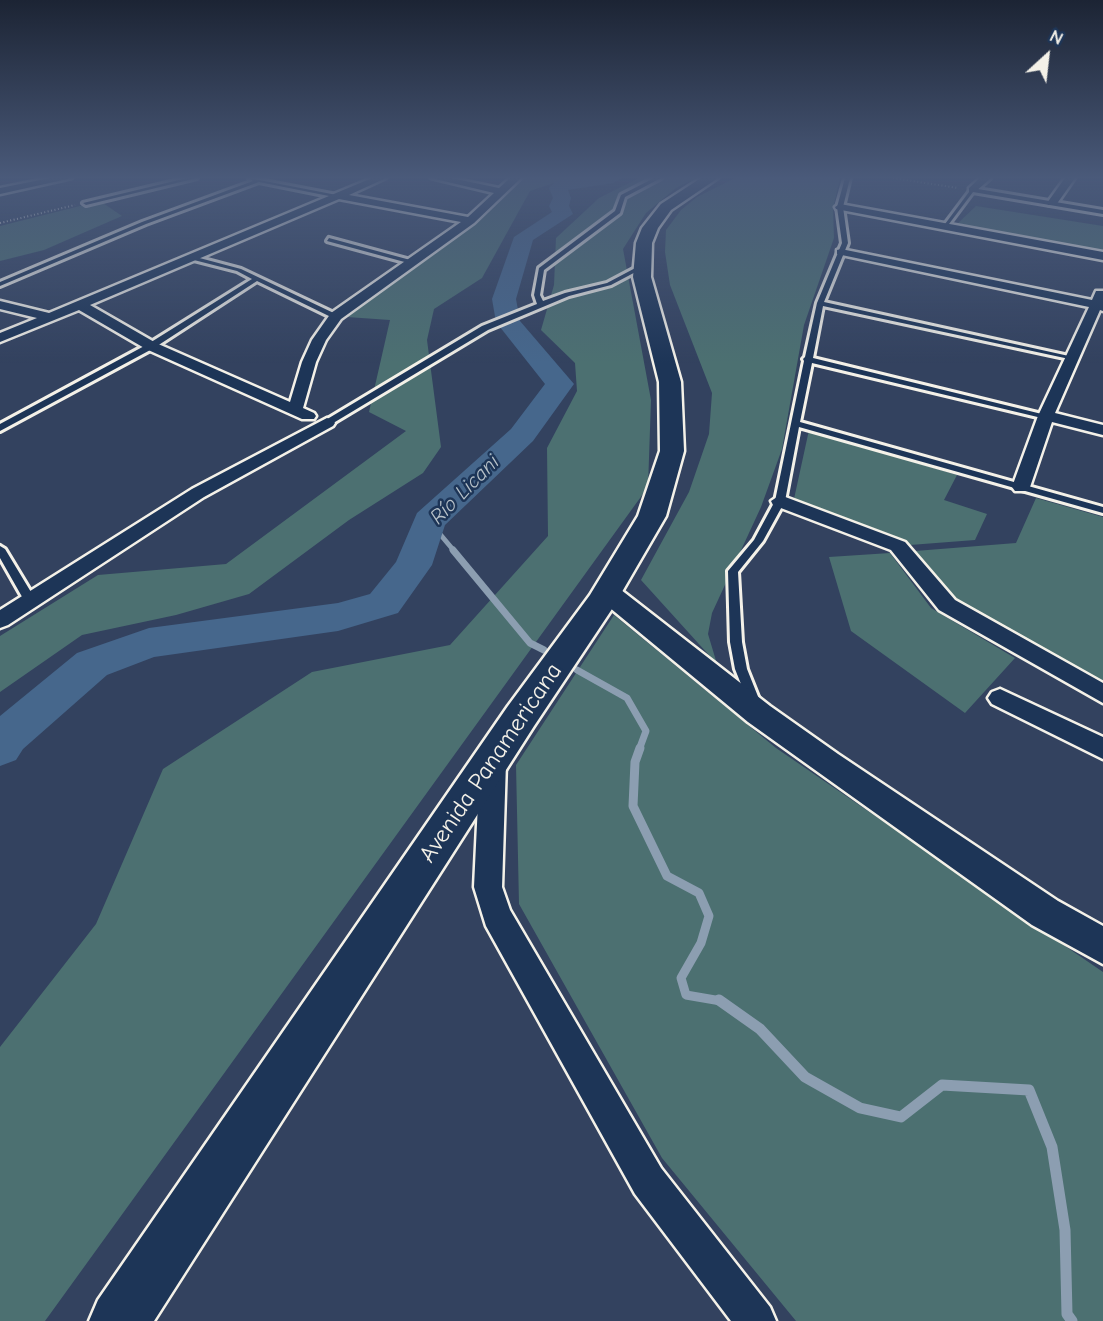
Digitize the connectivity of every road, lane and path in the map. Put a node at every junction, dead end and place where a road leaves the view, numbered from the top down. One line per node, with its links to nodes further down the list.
1 (105, 240): 15 (lane)
2 (235, 240): 11 (street)
3 (329, 240): 12 (lane)
4 (444, 240): 12 (street)
5 (581, 240): 18 (lane)
6 (645, 240): 13 (main road, Avenida Panamericana)
7 (843, 240): 9 (lane)
8 (1013, 240): 10 (street)
9 (841, 252): 16 (street); 17 (lane)
10 (1103, 256)
11 (192, 258): 14 (lane); 20 (street)
12 (412, 262): 21 (street)
13 (643, 267): 18 (lane); 37 (main road, Avenida Panamericana)
14 (258, 278): 21 (lane); 24 (lane)
15 (0, 284)
16 (1100, 301): 25 (street)
17 (820, 303): 25 (lane); 26 (lane)
18 (541, 304): 30 (lane)
19 (0, 305): 22 (street)
20 (80, 305): 22 (street); 24 (street)
21 (336, 316): 27 (street)
22 (51, 317): 23 (street)
23 (0, 338)
24 (151, 346): 27 (street); 31 (lane)
25 (1074, 358): 28 (street)
26 (807, 359): 28 (lane); 29 (lane)
27 (295, 410): 30 (street)
28 (1046, 416): 32 (street); 33 (street)
29 (795, 423): 33 (lane); 34 (lane)
30 (327, 424): 38 (street)
31 (0, 428)
32 (1103, 430)
33 (1021, 487): 35 (lane)
34 (780, 501): 40 (street); 42 (lane)
35 (1103, 510)
36 (0, 549): 38 (lane)
37 (607, 592): 42 (street); 44 (main road, Avenida Panamericana)
38 (30, 602): 39 (street)
39 (0, 620)
40 (1103, 694)
41 (1000, 698): 43 (street)
42 (759, 714): 45 (street)
43 (1103, 749)
44 (493, 758): 46 (main road, Avenida Panamericana); 47 (street)
45 (1103, 946)
46 (119, 1321)
47 (756, 1321)

